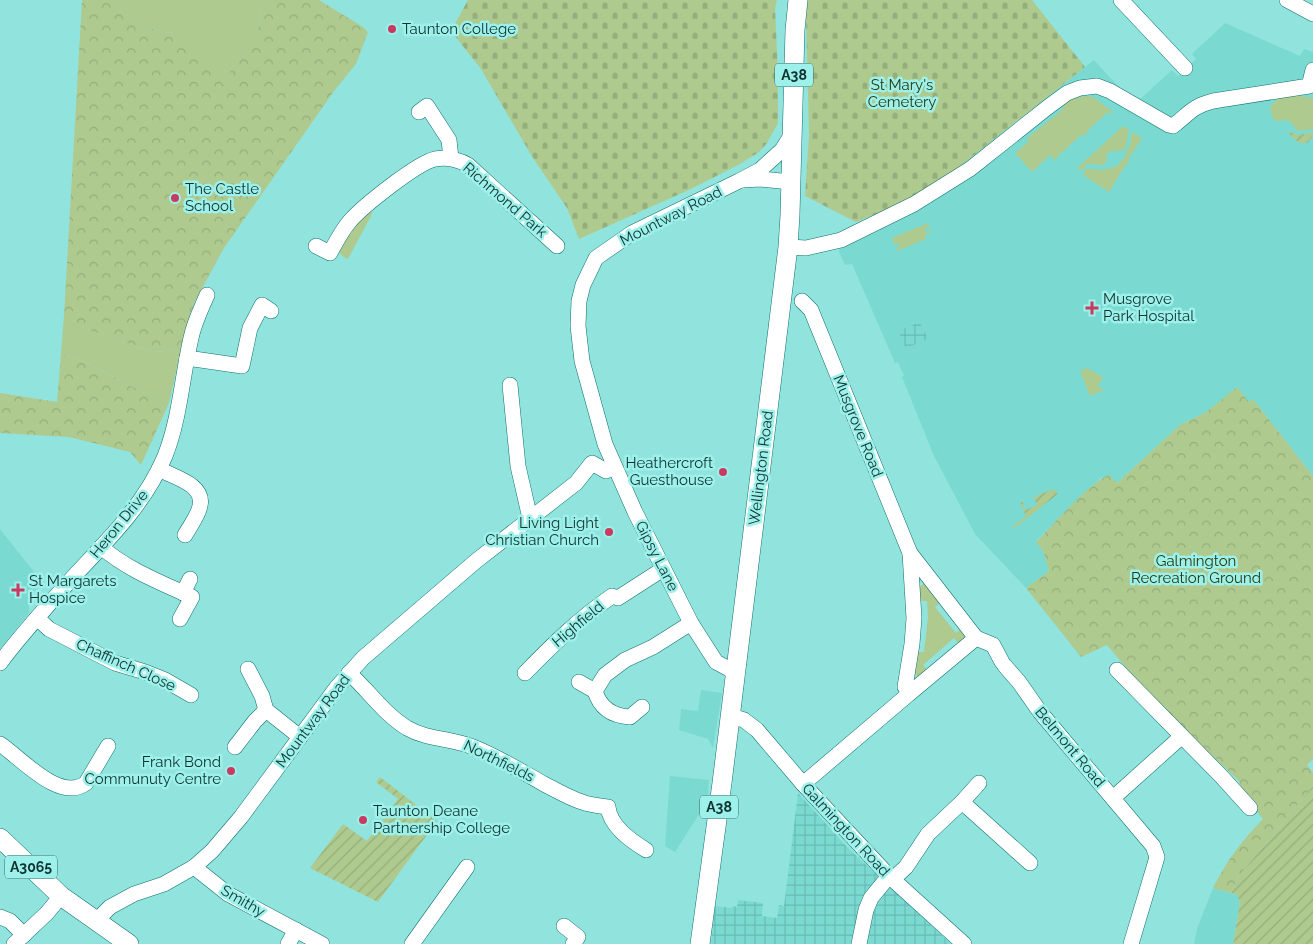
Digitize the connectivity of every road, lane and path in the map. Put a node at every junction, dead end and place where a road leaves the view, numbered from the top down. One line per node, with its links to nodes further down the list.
1 (798, 0): 8 (main road, A38)
2 (1121, 0): 5 (street)
3 (1287, 0): 4 (street)
4 (1313, 14)
5 (1184, 66)
6 (1313, 70): 15 (street)
7 (419, 112): 9 (street, Richmond Park)
8 (792, 134): 10 (street, Mountway Road); 11 (main road, A38)
9 (451, 158): 13 (street, Richmond Park); 14 (street, Richmond Park)
10 (760, 170): 11 (street); 12 (street, Mountway Road)
11 (791, 177): 12 (street, Mountway Road); 15 (main road, A38)
12 (742, 180): 21 (street, Mountway Road)
13 (316, 246)
14 (557, 246)
15 (788, 247): 35 (main road, Wellington Road / A38)
16 (206, 295): 19 (street, Heron Drive)
17 (802, 301): 27 (street, Musgrove Road)
18 (263, 306): 19 (street)
19 (187, 358): 22 (street, Heron Drive)
20 (510, 385): 24 (street)
21 (599, 425): 28 (street, Gipsy Lane)
22 (159, 468): 25 (street); 26 (street, Heron Drive)
23 (606, 471): 24 (street, Mountway Road)
24 (532, 517): 37 (street, Mountway Road)
25 (185, 535)
26 (101, 547): 29 (street, Heron Drive); 30 (street)
27 (910, 553): 32 (street, Musgrove Road); 41 (street, Musgrove Road)
28 (663, 570): 31 (street, Gipsy Lane); 38 (street, Highfield)
29 (37, 618): 33 (street, Heron Drive); 42 (street, Chaffinch Close)
30 (180, 619)
31 (691, 623): 35 (street, Gipsy Lane); 40 (street)
32 (976, 638): 41 (street); 43 (street, Musgrove Road)
33 (0, 663)
34 (248, 669): 44 (street)
35 (736, 670): 45 (main road, A38)
36 (1117, 670): 48 (street)
37 (349, 673): 47 (street, Mountway Road); 58 (street, Northfields)
38 (525, 673)
39 (579, 682): 40 (street)
40 (595, 691): 46 (street)
41 (910, 693): 53 (street)
42 (191, 695)
43 (1028, 696): 54 (street, Belmont Road)
44 (266, 710): 47 (street); 51 (street)
45 (731, 716): 53 (street, Galmington Road); 74 (main road, A38)
46 (635, 717)
47 (300, 737): 61 (street, Mountway Road)
48 (1181, 737): 54 (street, Belmont Road); 56 (street)
49 (0, 744): 50 (street)
50 (108, 746)
51 (235, 748)
52 (979, 783): 55 (street)
53 (803, 784): 62 (street, Galmington Road)
54 (1113, 798): 77 (street, Belmont Road)
55 (962, 802): 59 (street); 62 (street)
56 (1241, 805)
57 (0, 838): 63 (main road, A3065)
58 (646, 850)
59 (1030, 863)
60 (466, 866): 73 (street)
61 (194, 867): 65 (street, Mountway Road); 67 (street, Smithy)
62 (891, 878): 75 (street); 76 (street, Galmington Road)
63 (61, 896): 65 (main road, A3065); 68 (street)
64 (0, 917): 68 (street)
65 (96, 921): 70 (main road, A3065)
66 (564, 926): 69 (street)
67 (296, 930): 71 (street); 72 (street, Smithy)
68 (19, 940)
69 (580, 942)
70 (129, 944)
71 (288, 944)
72 (322, 944)
73 (412, 944)
74 (700, 944)
75 (858, 944)
76 (964, 944)
77 (1131, 944)

